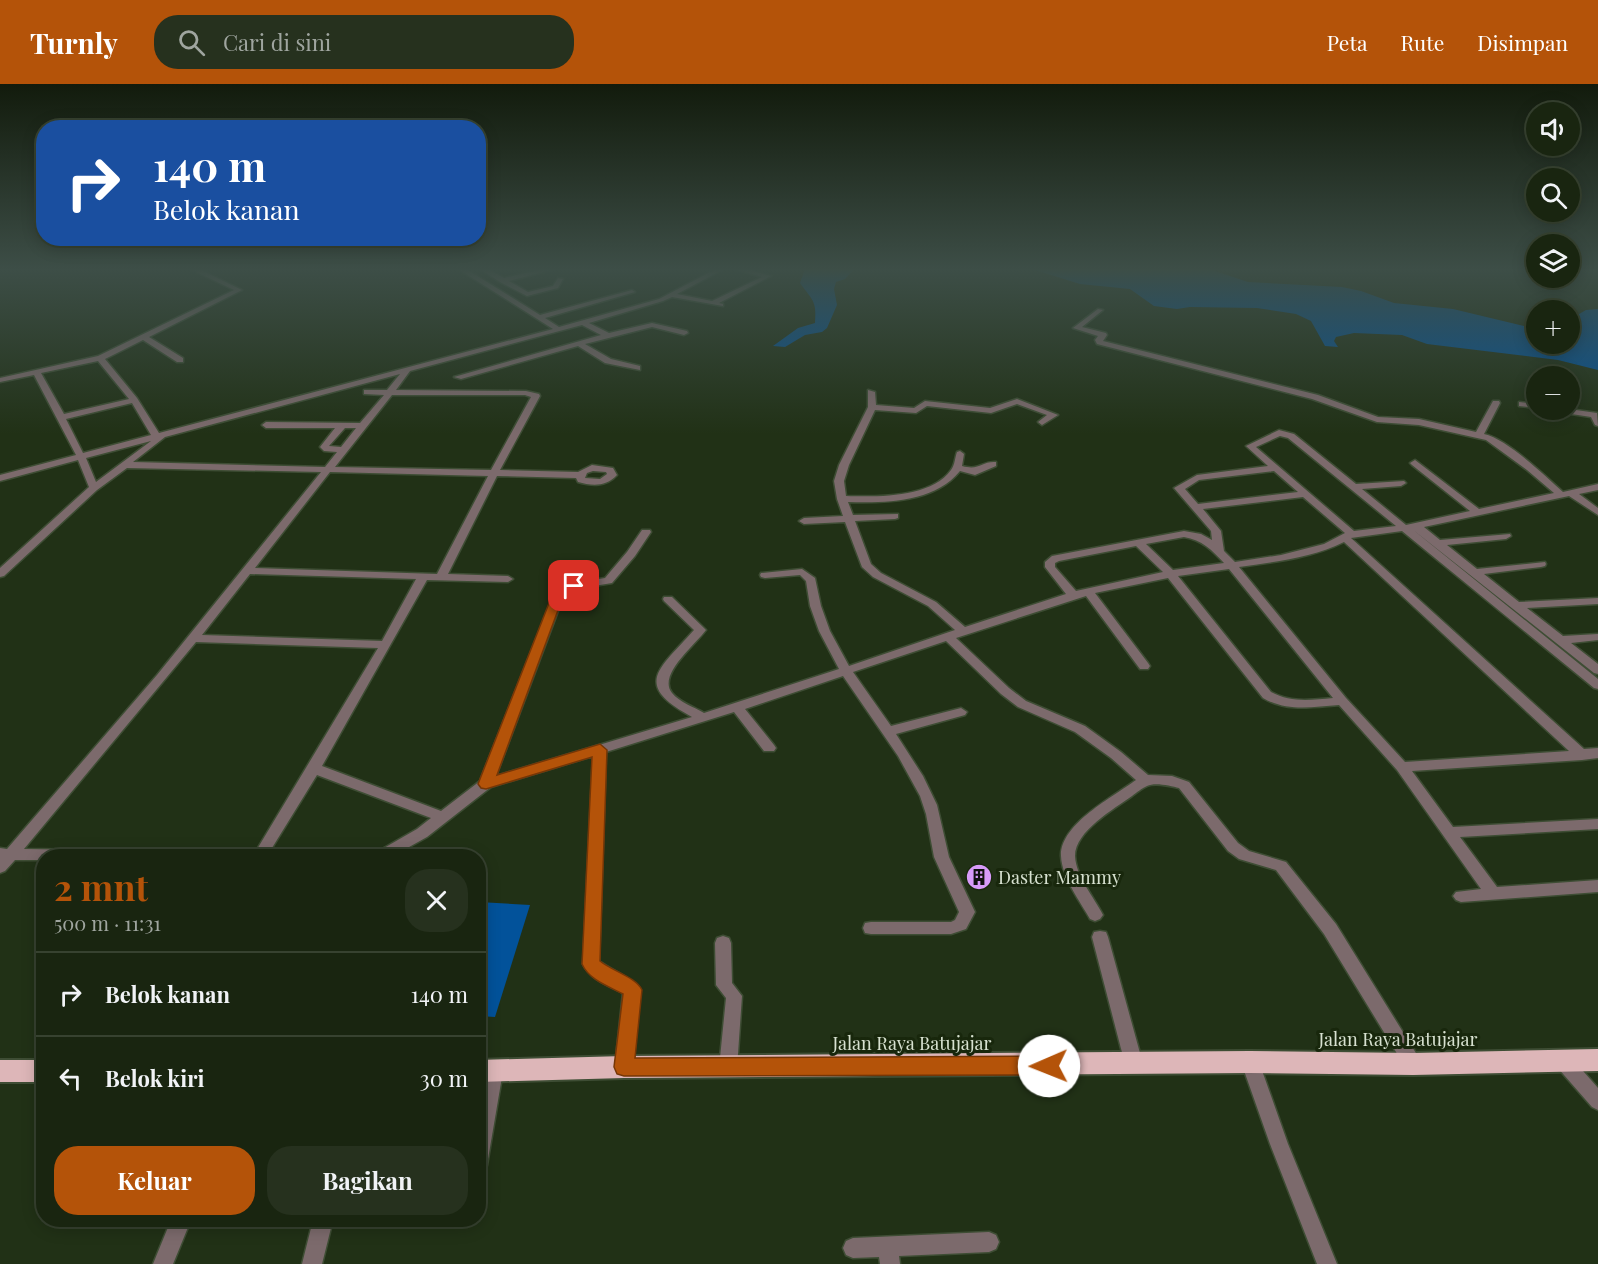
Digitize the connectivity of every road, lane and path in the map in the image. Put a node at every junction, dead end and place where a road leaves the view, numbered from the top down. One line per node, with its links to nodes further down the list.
1 (169, 324): 9 (street)
2 (550, 324): 6 (street)
3 (577, 324): 6 (street)
4 (585, 324): 8 (street)
5 (1082, 324): 34 (street)
6 (556, 328): 13 (street)
7 (684, 333): 8 (street)
8 (608, 335): 10 (street)
9 (144, 336): 11 (street); 12 (street)
10 (580, 344): 14 (street); 16 (street)
11 (100, 358): 15 (street); 21 (street)
12 (180, 360)
13 (409, 368): 19 (street); 33 (street)
14 (637, 368)
15 (36, 372): 17 (street); 27 (street)
16 (458, 377)
17 (0, 380)
18 (367, 392): 19 (street)
19 (388, 392): 32 (street); 44 (street)
20 (871, 392): 25 (street)
21 (134, 400): 27 (street); 33 (street)
22 (1496, 403): 34 (street)
23 (1522, 404): 24 (street)
24 (1526, 405)
25 (872, 407): 28 (street); 53 (street)
26 (1580, 413): 29 (street)
27 (63, 417): 37 (street)
28 (1042, 422)
29 (1598, 423)
30 (266, 425): 31 (street)
31 (342, 426): 32 (street); 35 (street)
32 (361, 426): 35 (street)
33 (160, 435): 37 (street); 40 (street)
34 (1479, 435): 52 (street)
35 (344, 450): 42 (street)
36 (960, 454): 41 (street)
37 (82, 456): 46 (street); 50 (street)
38 (1415, 463): 55 (street)
39 (993, 464): 41 (street)
40 (126, 465): 42 (street); 50 (street)
41 (957, 467): 53 (street)
42 (329, 468): 44 (street); 69 (street)
43 (1276, 468): 48 (street); 51 (street); 54 (street)
44 (497, 472): 45 (street); 75 (street)
45 (580, 475)
46 (0, 478)
47 (1401, 483): 48 (street)
48 (1354, 487): 60 (street)
49 (1598, 487): 52 (street)
50 (94, 488): 71 (street)
51 (1305, 494): 54 (street); 62 (street)
52 (1565, 494): 55 (street); 56 (street)
53 (842, 499): 58 (street)
54 (1196, 507): 66 (street)
55 (1477, 512): 60 (street)
56 (1598, 512)
57 (895, 516): 58 (street)
58 (849, 519): 59 (street); 82 (street)
59 (804, 521)
60 (1409, 526): 62 (street); 65 (street); 91 (street)
61 (646, 532): 104 (street)
62 (1348, 536): 68 (street); 100 (street)
63 (1506, 536): 65 (street)
64 (1138, 542): 66 (street); 72 (street); 78 (street)
65 (1438, 543): 70 (street)
66 (1219, 552): 68 (street)
67 (1541, 564): 70 (street)
68 (1232, 565): 72 (street); 92 (street)
69 (249, 571): 74 (street); 85 (street)
70 (1476, 572): 81 (street)
71 (0, 574)
72 (1172, 574): 77 (street); 92 (street)
73 (765, 575): 90 (street)
74 (423, 577): 75 (street); 87 (street)
75 (441, 577): 76 (street)
76 (508, 579)
77 (1088, 591): 78 (street); 88 (street)
78 (1072, 595): 82 (street)
79 (668, 599): 95 (street)
80 (1598, 601): 81 (street)
81 (1518, 606): 86 (street)
82 (963, 631): 83 (street)
83 (947, 636): 90 (street); 103 (street)
84 (1598, 637): 86 (street)
85 (193, 638): 87 (street); 110 (street)
86 (1563, 640): 89 (street)
87 (386, 645): 102 (street)
88 (1144, 666)
89 (1598, 670)
90 (846, 671): 93 (street); 96 (street)
91 (1598, 685)
92 (1342, 701): 101 (street)
93 (737, 707): 95 (street); 97 (street)
94 (961, 712): 96 (street)
95 (702, 717): 98 (street)
96 (889, 731): 117 (street)
97 (769, 748)
98 (600, 750): 104 (street); 125 (street)
99 (1598, 753): 100 (street)
100 (1582, 755): 101 (street)
101 (1402, 767): 107 (street)
102 (316, 769): 105 (street); 108 (street)
103 (1145, 780): 116 (street); 124 (street)
104 (486, 784): 105 (street)
105 (442, 817): 109 (street)
106 (1598, 824): 107 (street)
107 (1450, 832): 114 (street)
108 (265, 849)
109 (395, 849)
110 (5, 854): 111 (street); 112 (street)
111 (36, 855)
112 (0, 867)
113 (1598, 886): 114 (street)
114 (1492, 892): 115 (street)
115 (1461, 896)
116 (1095, 915)
117 (871, 928)
118 (1100, 937): 123 (street)
119 (723, 943): 126 (street)
120 (1598, 1060): 121 (highway, Jalan Raya Batujajar)
121 (1563, 1061): 124 (highway, Jalan Raya Batujajar); 130 (street)
122 (1250, 1062): 123 (highway, Jalan Raya Batujajar); 124 (highway, Jalan Raya Batujajar); 138 (street)
123 (1134, 1064): 126 (highway, Jalan Raya Batujajar)
124 (1413, 1064)
125 (624, 1067): 126 (highway, Jalan Raya Batujajar); 129 (highway, Jalan Raya Batujajar)
126 (728, 1068)
127 (0, 1071): 128 (highway)
128 (36, 1071)
129 (486, 1071)
130 (1598, 1101)
131 (178, 1227): 136 (street)
132 (321, 1227): 137 (street)
133 (989, 1242): 135 (street)
134 (853, 1248): 135 (street)
135 (889, 1255)
136 (163, 1264)
137 (312, 1264)
138 (1328, 1264)

